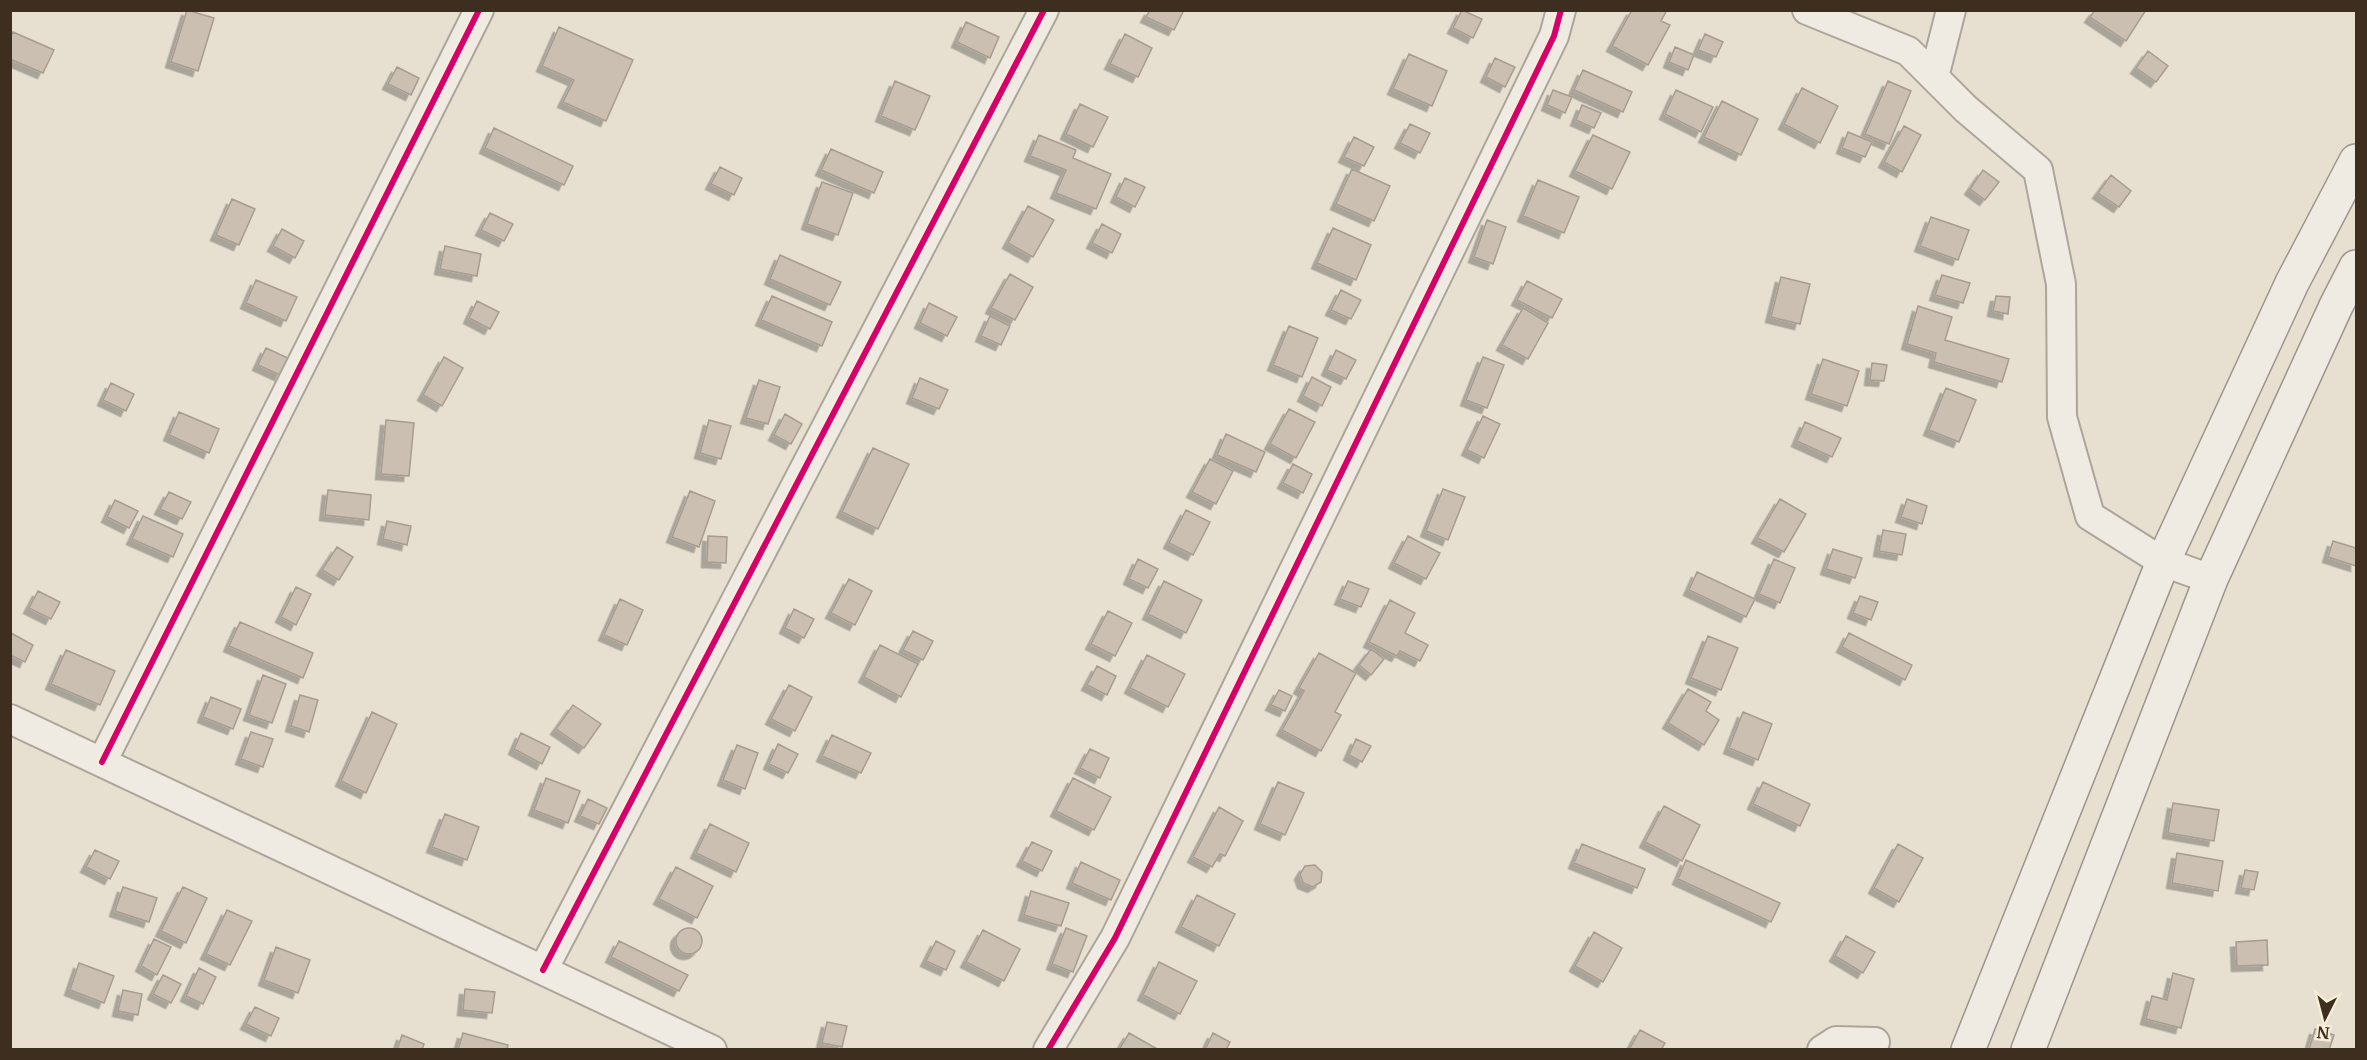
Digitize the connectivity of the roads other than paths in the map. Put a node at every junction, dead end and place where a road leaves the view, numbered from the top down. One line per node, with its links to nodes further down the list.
1 (479, 10): 12 (street)
2 (1044, 10): 13 (street)
3 (1562, 10): 16 (street)
4 (1807, 10): 6 (street)
5 (1951, 10): 6 (street)
6 (1934, 77): 9 (street)
7 (2356, 161): 9 (main road)
8 (2356, 267): 10 (main road)
9 (2163, 562): 10 (street); 18 (main road)
10 (2211, 579): 19 (main road)
11 (10, 719): 12 (street)
12 (102, 762): 13 (street)
13 (543, 970): 15 (street)
14 (1875, 1042): 17 (street)
15 (712, 1050)
16 (1048, 1050)
17 (1822, 1050)
18 (1968, 1050)
19 (2028, 1050)

